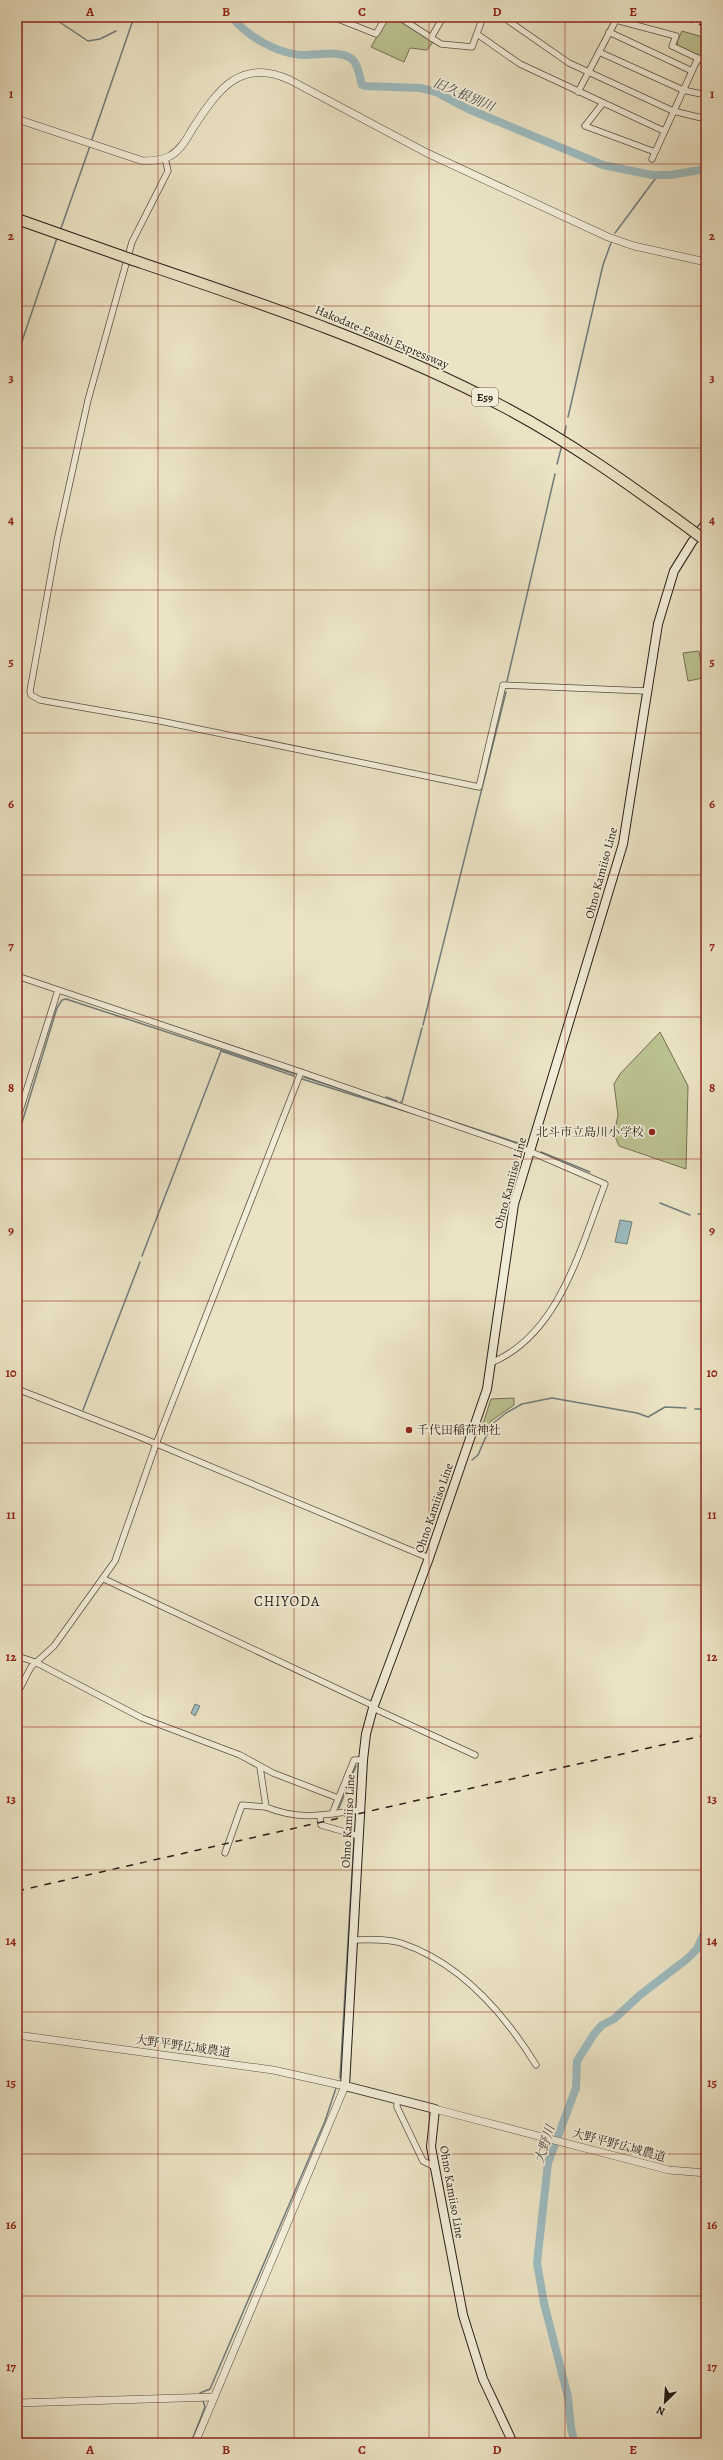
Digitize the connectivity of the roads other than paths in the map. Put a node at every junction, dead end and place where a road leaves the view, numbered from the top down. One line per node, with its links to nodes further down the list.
1 (333, 17): 7 (street)
2 (386, 17): 7 (street)
3 (399, 17): 8 (street)
4 (443, 17): 11 (street)
5 (483, 17): 10 (street)
6 (503, 17): 16 (street)
7 (341, 18)
8 (408, 20): 11 (street)
9 (609, 32): 12 (street); 13 (street); 15 (street)
10 (477, 34): 11 (street); 18 (street)
11 (431, 38)
12 (599, 52): 16 (street); 17 (street)
13 (698, 58): 14 (street); 15 (street)
14 (706, 62)
15 (692, 71): 17 (street)
16 (588, 72): 18 (street); 21 (street)
17 (683, 90): 19 (street); 21 (street)
18 (578, 92): 20 (street)
19 (706, 95)
20 (603, 103): 24 (street); 25 (street)
21 (673, 111): 23 (street); 24 (street)
22 (17, 119): 26 (street)
23 (706, 119)
24 (664, 131): 25 (street)
25 (655, 152): 27 (street)
26 (165, 158): 29 (street); 32 (street)
27 (652, 159)
28 (17, 219): 31 (highway, Hakodate-Esashi Expressway / E59, bridge)
29 (706, 262)
30 (706, 523): 32 (main road, Ohno Kamiiso Line)
31 (704, 539)
32 (647, 691): 37 (main road, Ohno Kamiiso Line)
33 (17, 976): 34 (street)
34 (58, 990): 35 (street); 36 (street)
35 (301, 1072): 37 (street); 40 (street)
36 (17, 1120)
37 (529, 1152): 38 (main road, Ohno Kamiiso Line); 38 (street)
38 (493, 1362): 41 (main road, Ohno Kamiiso Line)
39 (17, 1389): 40 (street)
40 (156, 1444): 41 (street); 42 (street)
41 (429, 1558): 46 (main road, Ohno Kamiiso Line)
42 (104, 1580): 44 (street); 46 (street)
43 (17, 1656): 44 (street)
44 (35, 1662): 45 (street); 49 (street)
45 (17, 1694)
46 (374, 1707): 47 (street); 48 (main road, Ohno Kamiiso Line)
47 (475, 1755)
48 (363, 1760): 50 (street); 52 (main road, Ohno Kamiiso Line)
49 (260, 1767): 50 (street); 51 (street)
50 (338, 1798): 53 (street)
51 (266, 1807): 54 (street); 56 (street)
52 (360, 1810): 53 (street); 55 (main road, Ohno Kamiiso Line)
53 (332, 1814): 54 (street)
54 (320, 1816): 55 (street)
55 (359, 1836): 57 (main road, Ohno Kamiiso Line)
56 (225, 1853)
57 (352, 1940): 59 (street); 60 (main road, Ohno Kamiiso Line)
58 (17, 2035): 60 (street, 大野平野広域農道)
59 (536, 2065)
60 (345, 2086): 61 (main road); 65 (street)
61 (397, 2099): 62 (main road); 63 (street)
62 (435, 2109): 63 (main road, Ohno Kamiiso Line); 64 (street, 大野平野広域農道)
63 (434, 2166): 68 (main road, Ohno Kamiiso Line)
64 (706, 2173)
65 (214, 2397): 66 (street); 67 (street)
66 (17, 2403)
67 (195, 2443)
68 (513, 2443)

